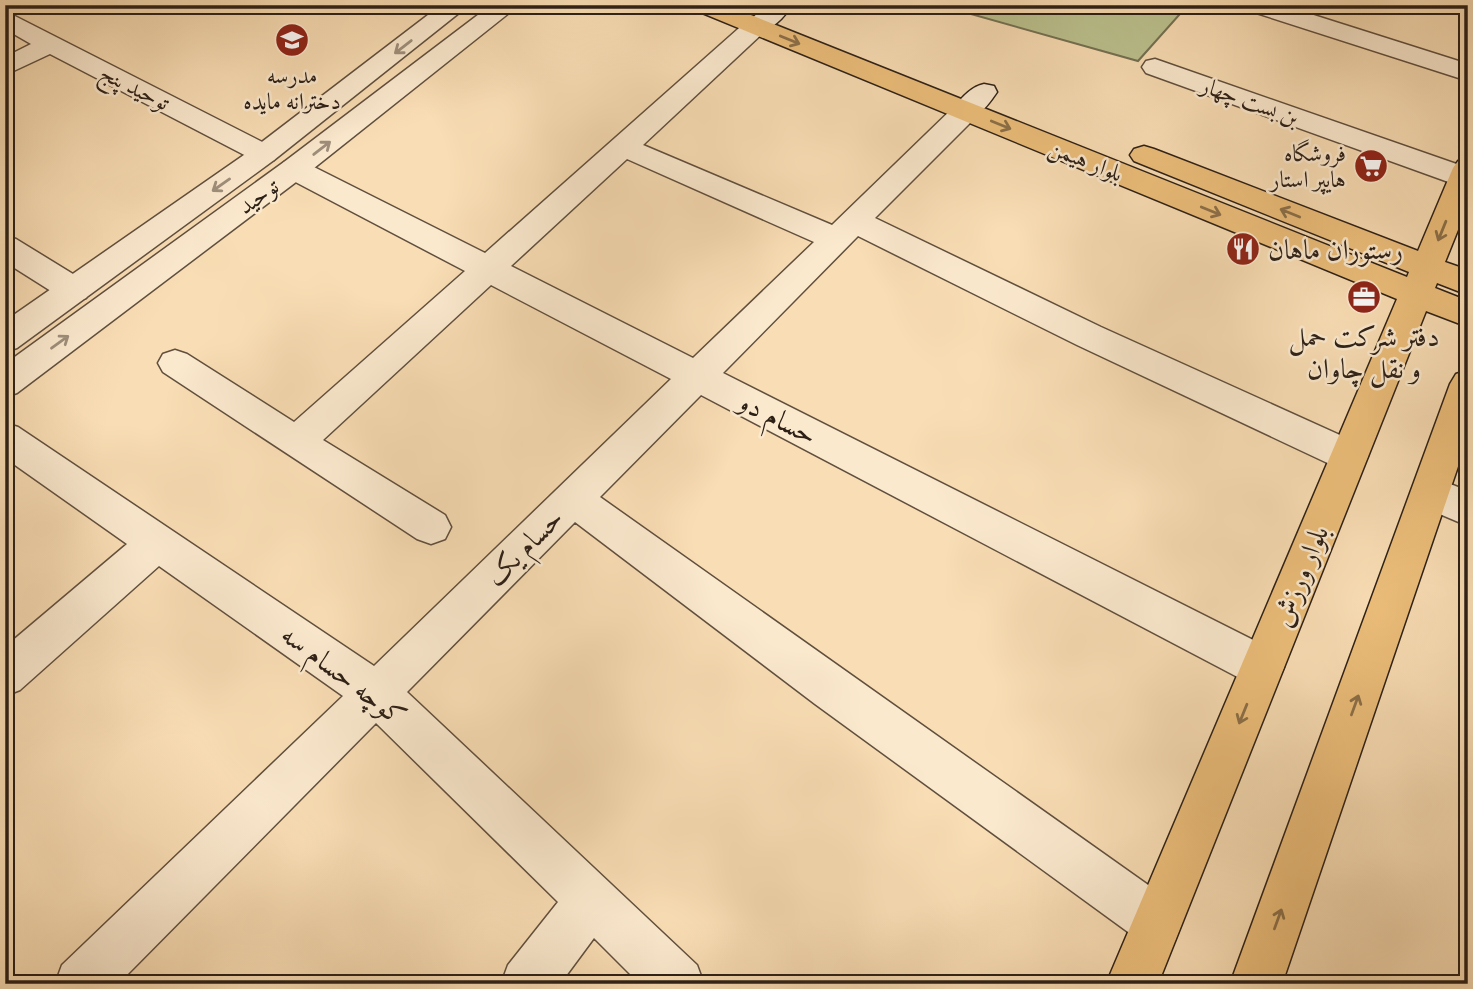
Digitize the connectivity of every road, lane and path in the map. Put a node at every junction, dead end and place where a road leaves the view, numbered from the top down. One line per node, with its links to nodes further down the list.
1 (457, 5): 13 (street, توحید, one-way to 13)
2 (507, 5): 13 (street, توحید, one-way to 2)
3 (704, 5): 5 (main road, بلوار هیمن)
4 (1256, 5): 10 (street)
5 (766, 13): 11 (main road, بلوار هیمن); 12 (street)
6 (5, 18): 7 (street, توحید پنج)
7 (50, 44): 8 (street); 13 (street, توحید پنج)
8 (5, 67)
9 (1155, 67): 14 (street, بن بست چهار)
10 (1468, 74)
11 (975, 101): 15 (street, حسام یک); 18 (main road, بلوار هیمن)
12 (623, 147): 15 (street); 17 (street)
13 (279, 162): 17 (street, حسام دو); 20 (street, توحید, one-way to 20); 25 (street, توحید, one-way to 13)
14 (1466, 173): 18 (main road, بلوار ورزش, one-way to 18)
15 (846, 230): 24 (street, حسام یک); 30 (street)
16 (5, 247): 20 (street)
17 (489, 270): 24 (street, حسام دو); 29 (street)
18 (1422, 281): 19 (main road, بلوار هیمن); 21 (main road, بلوار هیمن); 30 (main road, بلوار ورزش)
19 (1468, 283)
20 (74, 290): 22 (street, توحید)
21 (1468, 315)
22 (5, 338)
23 (176, 363): 29 (street)
24 (697, 376): 31 (street, حسام یک); 35 (street, حسام دو)
25 (5, 383)
26 (1468, 384): 27 (main road)
27 (1460, 426): 32 (main road)
28 (5, 438): 34 (street, کوچه حسام سه)
29 (298, 441): 33 (street)
30 (1349, 456): 35 (main road, بلوار ورزش)
31 (573, 499): 37 (street, حسام یک); 39 (street)
32 (1449, 500): 44 (main road, one-way to 32)
33 (431, 527)
34 (158, 542): 36 (street); 37 (street, کوچه حسام سه)
35 (1262, 667): 39 (main road, بلوار ورزش, one-way to 39)
36 (5, 675)
37 (376, 693): 38 (street, کوچه حسام سه); 40 (street, حسام یک)
38 (591, 900): 41 (street); 42 (street, کوچه حسام سه)
39 (1157, 922): 43 (main road, بلوار ورزش)
40 (81, 984)
41 (527, 984)
42 (678, 984)
43 (1132, 984)
44 (1256, 984)

